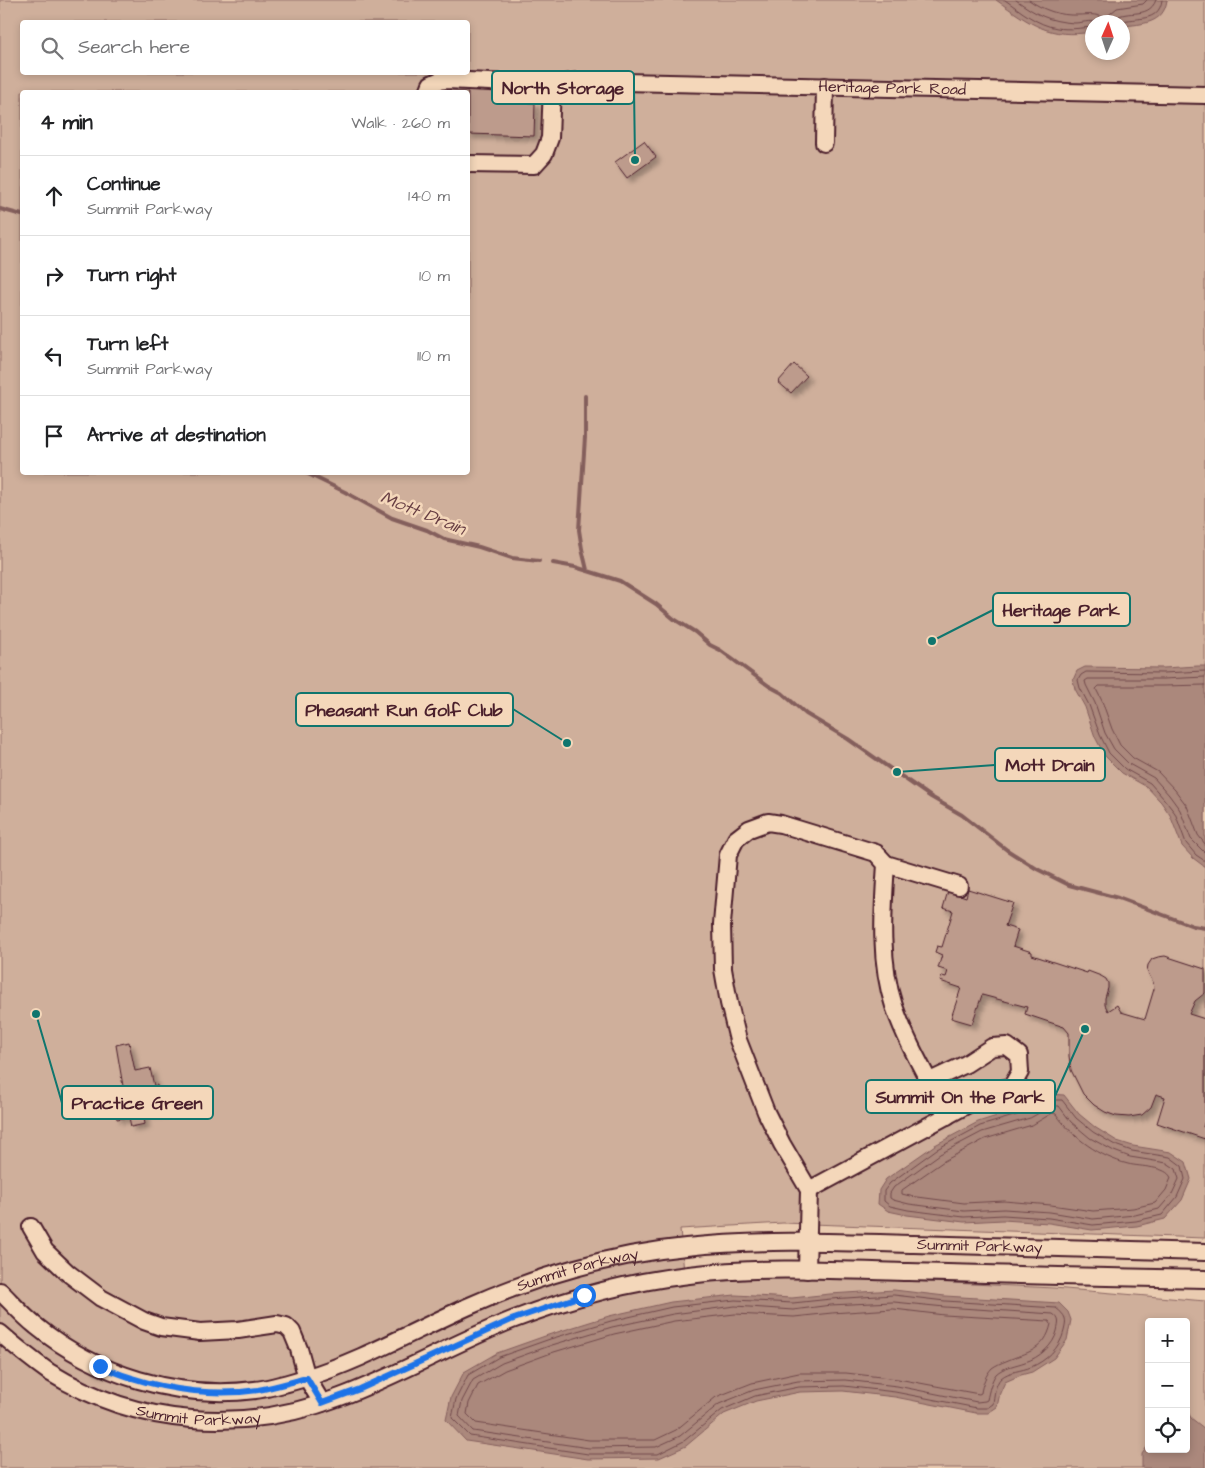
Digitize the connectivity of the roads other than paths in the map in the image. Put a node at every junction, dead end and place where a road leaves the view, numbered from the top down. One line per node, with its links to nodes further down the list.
1 (552, 84): 2 (street, Heritage Park Road); 3 (street, Heritage Park Road); 6 (street)
2 (825, 86): 4 (street, Heritage Park Road); 5 (street)
3 (429, 90)
4 (1205, 95)
5 (824, 143)
6 (470, 164)
7 (886, 864): 8 (street); 9 (street); 11 (street)
8 (959, 886)
9 (930, 1082): 10 (street); 10 (street)
10 (947, 1116): 11 (street)
11 (809, 1190): 13 (street)
12 (31, 1227): 19 (street)
13 (808, 1242): 14 (street, Summit Parkway); 15 (street); 19 (street, Summit Parkway)
14 (1205, 1252)
15 (807, 1270): 16 (street, Summit Parkway); 20 (street, Summit Parkway)
16 (1205, 1279)
17 (0, 1291): 19 (street, Summit Parkway)
18 (0, 1333): 20 (street, Summit Parkway)
19 (307, 1378): 20 (street)
20 (322, 1403)

